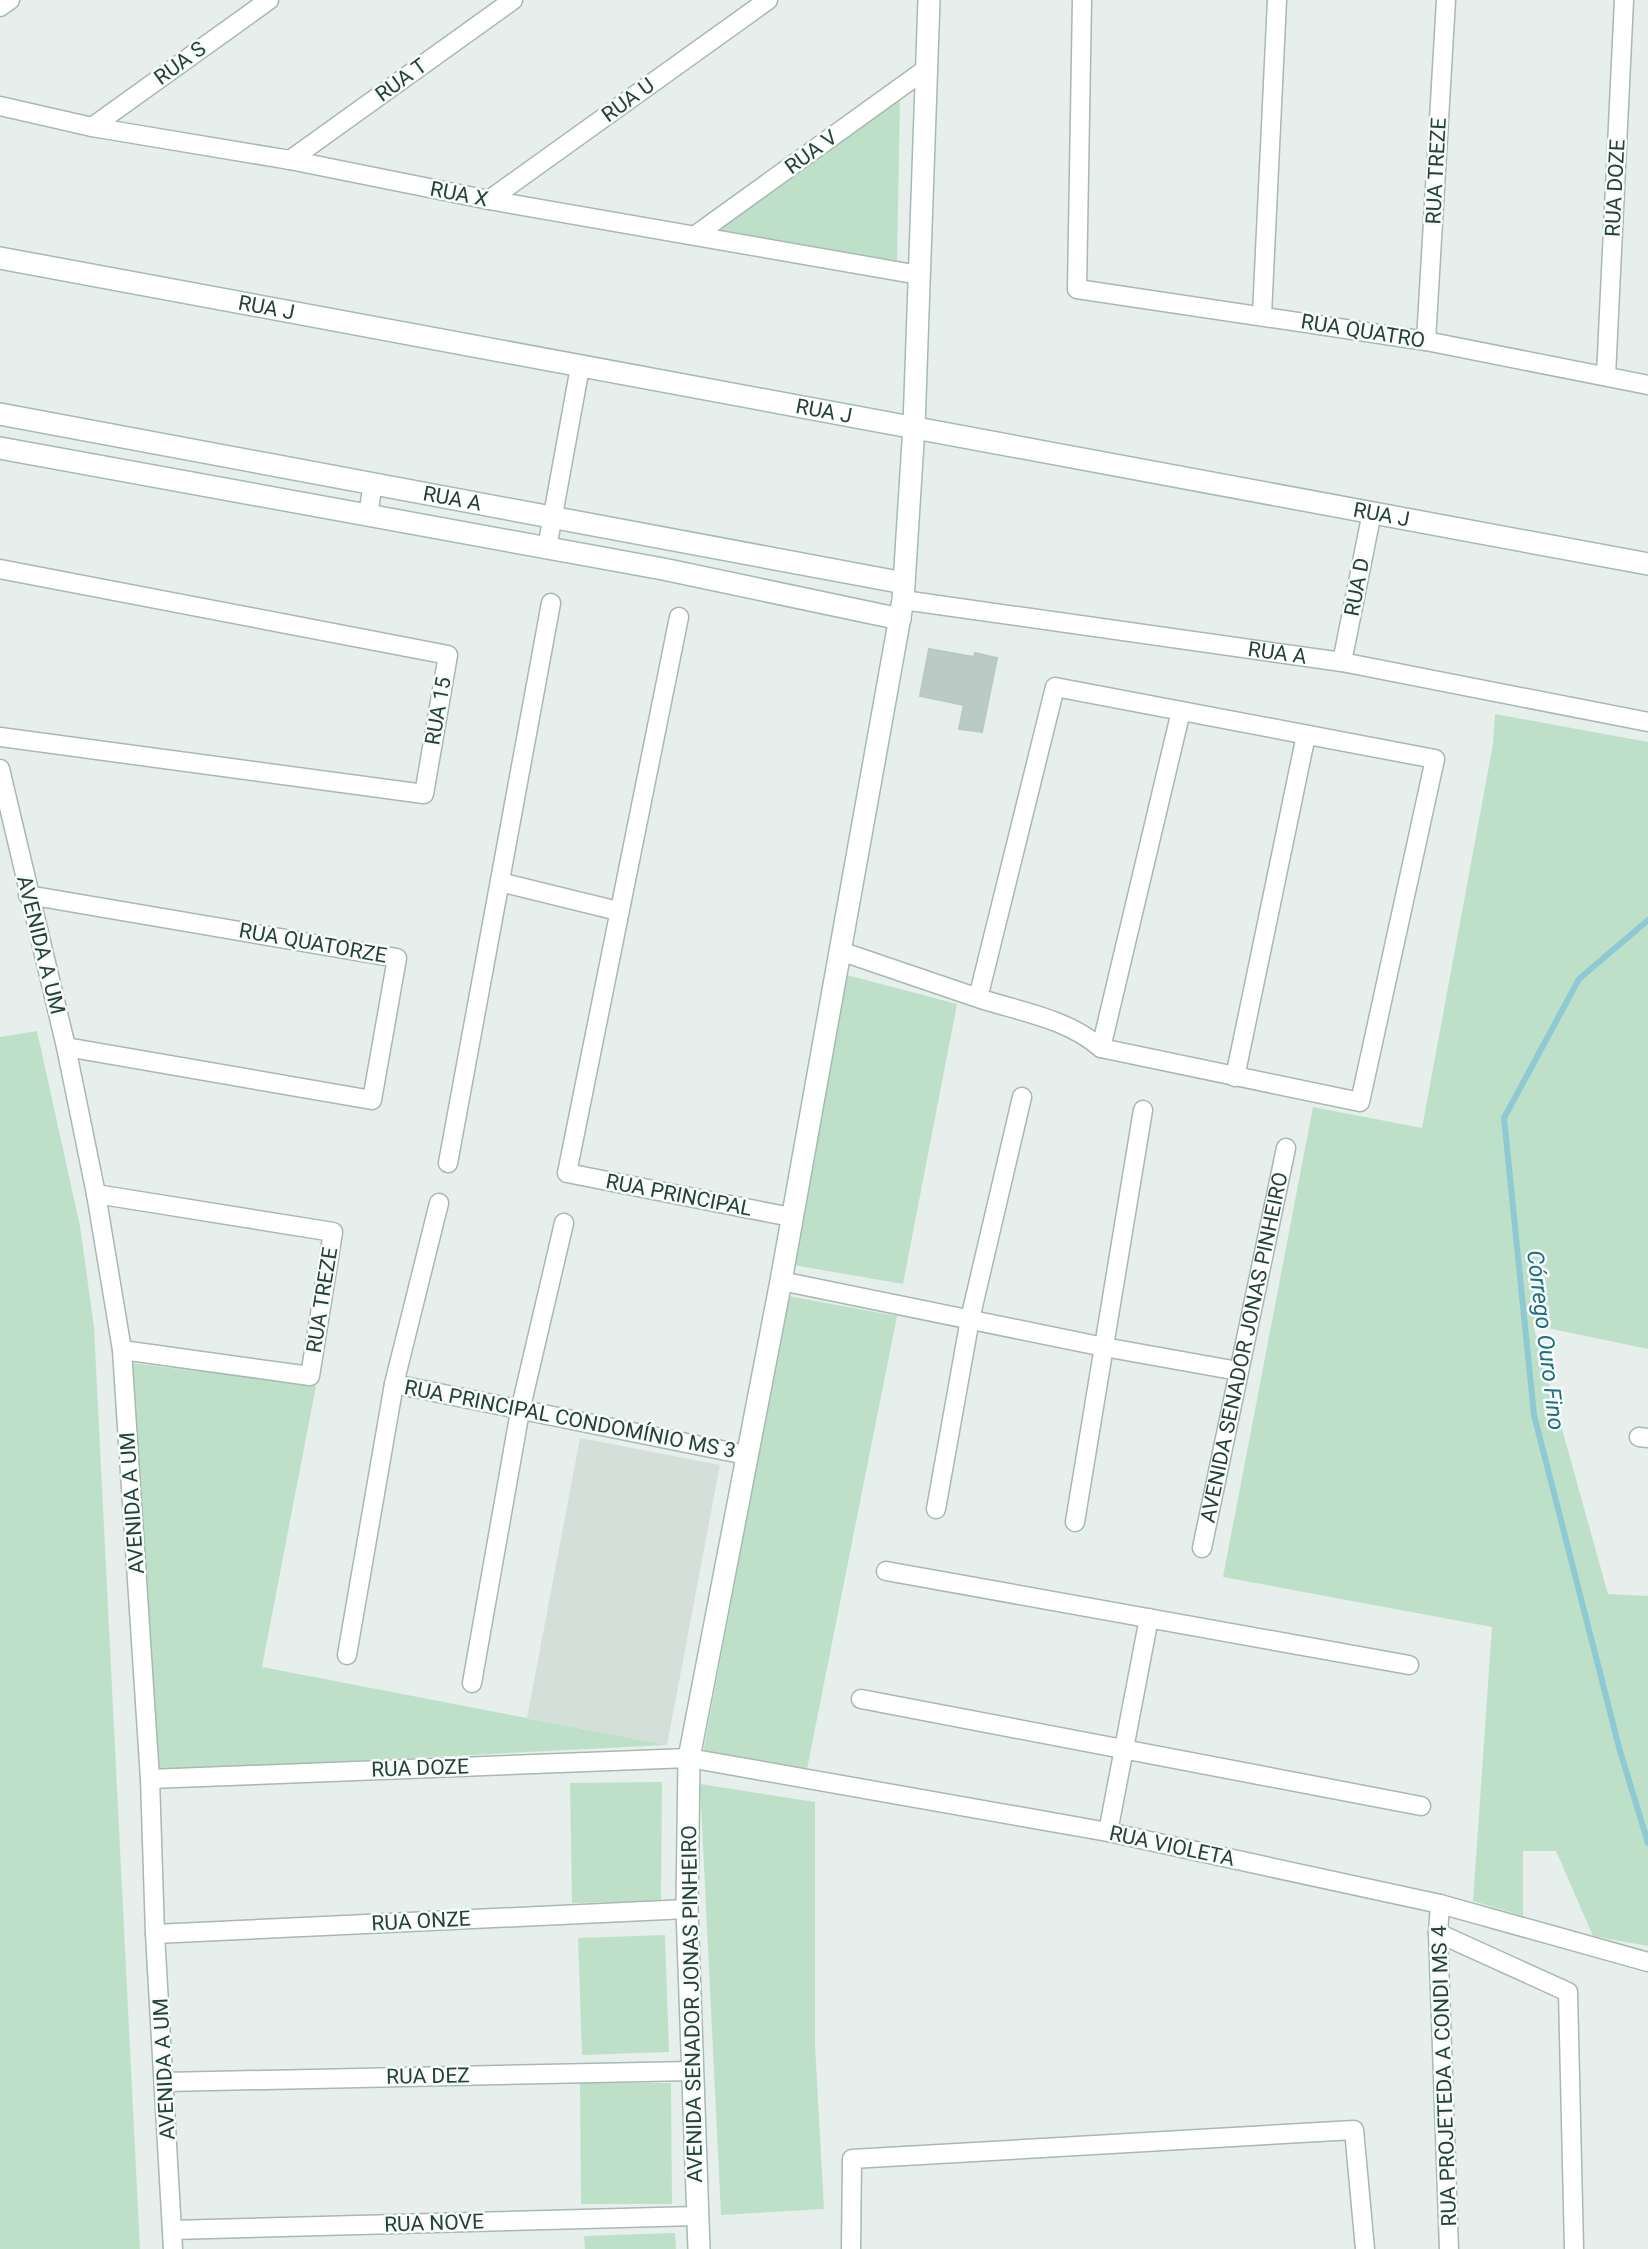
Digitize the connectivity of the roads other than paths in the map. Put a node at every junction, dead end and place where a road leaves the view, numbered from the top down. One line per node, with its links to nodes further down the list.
1 (10, 0): 11 (street)
2 (269, 0): 14 (street, RUA S)
3 (513, 0): 10 (street, RUA T)
4 (768, 0): 16 (street, RUA U)
5 (929, 0): 12 (street)
6 (1082, 0): 20 (street, RUA QUATRO)
7 (1277, 0): 20 (street)
8 (1446, 0): 21 (street, RUA TREZE)
9 (1624, 0): 23 (street, RUA DOZE)
10 (491, 6): 15 (street, RUA T)
11 (0, 7)
12 (926, 69): 17 (street, RUA V); 19 (street)
13 (0, 106): 14 (street, RUA X)
14 (92, 127): 15 (street, RUA X)
15 (289, 160): 16 (street, RUA X)
16 (489, 200): 17 (street, RUA X)
17 (697, 234): 19 (street, RUA X)
18 (0, 258): 22 (street, RUA J)
19 (919, 275): 26 (street)
20 (1262, 314): 21 (street, RUA QUATRO)
21 (1426, 341): 23 (street, RUA QUATRO)
22 (580, 367): 26 (street, RUA J); 31 (street)
23 (1606, 376): 24 (street, RUA QUATRO)
24 (1648, 384)
25 (0, 414): 28 (street, RUA A)
26 (914, 426): 29 (street, RUA J); 35 (street)
27 (0, 448): 30 (street, RUA A)
28 (373, 484): 30 (street); 31 (street, RUA A)
29 (1372, 512): 33 (street, RUA J); 38 (street, RUA D)
30 (368, 515): 32 (street, RUA A)
31 (553, 517): 32 (street); 35 (street, RUA A)
32 (547, 548): 35 (street, RUA A)
33 (1648, 564)
34 (0, 569): 42 (street, RUA 15)
35 (902, 600): 38 (street, RUA A); 47 (street, AVENIDA SENADOR JONAS PINHEIRO)
36 (551, 603): 44 (street)
37 (679, 617): 46 (street)
38 (1342, 662): 40 (street, RUA A)
39 (1181, 711): 41 (street); 48 (street); 50 (street)
40 (1648, 722)
41 (1306, 735): 51 (street); 51 (street)
42 (0, 737)
43 (0, 769): 45 (street, AVENIDA A UM)
44 (500, 882): 46 (street); 55 (street)
45 (28, 895): 49 (street, AVENIDA A UM); 49 (street, RUA QUATORZE)
46 (618, 911): 58 (street, RUA PRINCIPAL)
47 (839, 951): 48 (street); 58 (street, AVENIDA SENADOR JONAS PINHEIRO)
48 (978, 998): 50 (street)
49 (66, 1047): 56 (street, AVENIDA A UM)
50 (1101, 1048): 51 (street)
51 (1235, 1077)
52 (1022, 1097): 61 (street)
53 (1143, 1110): 62 (street)
54 (1286, 1148): 64 (street, AVENIDA SENADOR JONAS PINHEIRO)
55 (447, 1163)
56 (96, 1194): 63 (street, AVENIDA A UM); 63 (street, RUA TREZE)
57 (439, 1203): 65 (street)
58 (790, 1217): 60 (street, AVENIDA SENADOR JONAS PINHEIRO)
59 (564, 1223): 66 (street)
60 (781, 1281): 61 (street); 67 (street, AVENIDA SENADOR JONAS PINHEIRO)
61 (970, 1319): 62 (street); 68 (street)
62 (1104, 1347): 64 (street); 69 (street)
63 (122, 1350): 79 (street, AVENIDA A UM)
64 (1238, 1371): 70 (street, AVENIDA SENADOR JONAS PINHEIRO)
65 (394, 1384): 66 (street, RUA PRINCIPAL CONDOMÍNIO MS 3); 73 (street)
66 (520, 1411): 67 (street, RUA PRINCIPAL CONDOMÍNIO MS 3); 75 (street)
67 (746, 1455): 78 (street, AVENIDA SENADOR JONAS PINHEIRO)
68 (936, 1510)
69 (1075, 1522)
70 (1202, 1548)
71 (886, 1571): 72 (street)
72 (1149, 1618): 74 (street); 77 (street)
73 (347, 1655)
74 (1409, 1665)
75 (472, 1683)
76 (861, 1699): 77 (street)
77 (1125, 1751): 80 (street); 81 (street)
78 (689, 1758): 79 (street, RUA DOZE); 81 (street, RUA VIOLETA); 83 (street, AVENIDA SENADOR JONAS PINHEIRO)
79 (150, 1779): 85 (street, AVENIDA A UM)
80 (1421, 1806)
81 (1108, 1832): 82 (street, RUA VIOLETA)
82 (1440, 1904): 84 (street, RUA PROJETEDA A CONDI MS 4); 86 (street, RUA VIOLETA)
83 (687, 1909): 85 (street, RUA ONZE); 87 (street, AVENIDA SENADOR JONAS PINHEIRO)
84 (1438, 1933): 95 (street, RUA PROJETEDA A CONDI MS 4); 96 (street)
85 (155, 1934): 88 (street, AVENIDA A UM)
86 (1648, 1962)
87 (691, 2071): 88 (street, RUA DEZ); 89 (street, AVENIDA SENADOR JONAS PINHEIRO)
88 (166, 2082): 90 (street, AVENIDA A UM)
89 (696, 2216): 90 (street, RUA NOVE); 92 (street, AVENIDA SENADOR JONAS PINHEIRO)
90 (172, 2230): 91 (street, AVENIDA A UM)
91 (173, 2249)
92 (699, 2249)
93 (851, 2249): 94 (street)
94 (1365, 2249)
95 (1449, 2249)
96 (1574, 2249)

